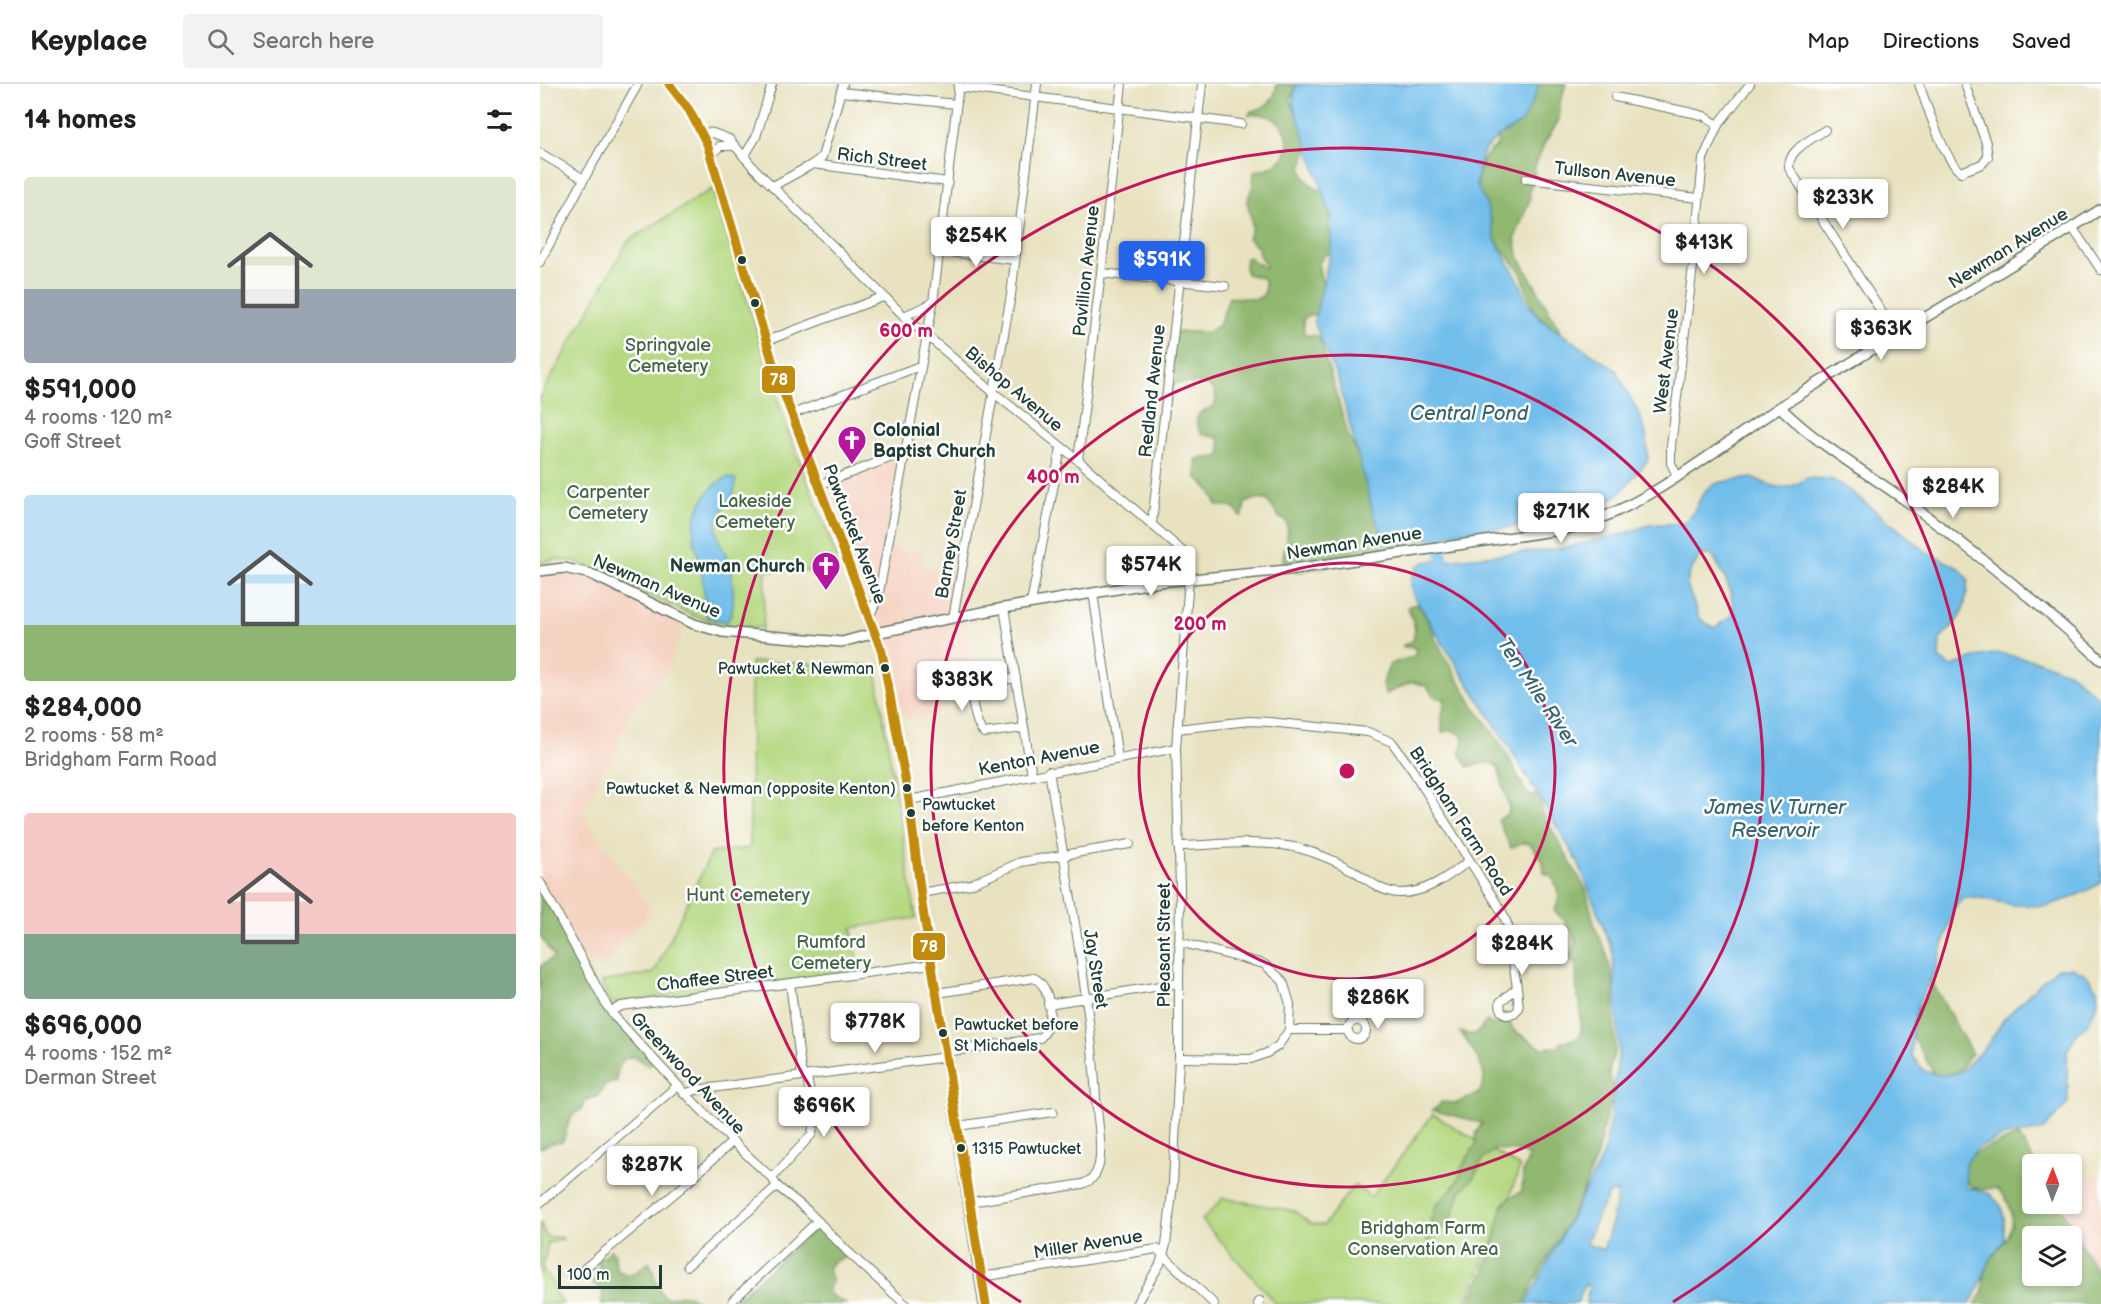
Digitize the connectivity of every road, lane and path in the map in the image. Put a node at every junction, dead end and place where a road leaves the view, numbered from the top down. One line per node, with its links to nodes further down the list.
1 (638, 84): 26 (street)
2 (669, 84): 20 (main road, Pawtucket Avenue)
3 (772, 84): 24 (street)
4 (1037, 84): 12 (street, Barney Street)
5 (1122, 84): 15 (street, Pavillion Avenue)
6 (1202, 84): 16 (street, Redland Avenue)
7 (1750, 84): 18 (street, West Avenue)
8 (1919, 84): 9 (street)
9 (1965, 84)
10 (958, 85): 12 (street); 14 (street)
11 (842, 88): 14 (street); 25 (street)
12 (1036, 97): 15 (street); 34 (street, Barney Street)
13 (1615, 97): 18 (street)
14 (956, 104): 28 (street)
15 (1119, 109): 16 (street); 37 (street, Pavillion Avenue)
16 (1197, 118): 17 (street); 38 (street, Redland Avenue)
17 (1241, 124)
18 (1718, 125): 30 (street, West Avenue)
19 (1825, 130): 44 (street)
20 (702, 132): 21 (street, Bishop Avenue); 23 (main road, Pawtucket Avenue)
21 (734, 146): 23 (street); 24 (street, Bishop Avenue)
22 (540, 153): 26 (street)
23 (711, 156): 45 (main road, Pawtucket Avenue)
24 (744, 157): 29 (street, Bishop Avenue)
25 (813, 164): 28 (street, Rich Street); 29 (street)
26 (584, 179): 35 (street)
27 (1526, 180): 30 (street, Tullson Avenue)
28 (948, 182): 33 (street)
29 (773, 186): 40 (street, Bishop Avenue)
30 (1700, 198): 53 (street, West Avenue)
31 (2101, 209): 32 (main road, Newman Avenue)
32 (2072, 227): 36 (street); 44 (main road, Newman Avenue)
33 (940, 251): 34 (street); 41 (street)
34 (1015, 260): 47 (street, Barney Street)
35 (540, 262)
36 (2101, 270)
37 (1101, 273): 38 (street); 52 (street, Pavillion Avenue)
38 (1179, 281): 39 (street); 55 (street, Redland Avenue)
39 (1225, 286)
40 (883, 297): 42 (street, Bishop Avenue); 45 (street)
41 (933, 303): 42 (street); 43 (street)
42 (904, 316): 43 (street, Bishop Avenue)
43 (927, 335): 46 (street); 47 (street, Bishop Avenue)
44 (1897, 336): 48 (main road, Newman Avenue)
45 (766, 341): 49 (main road, Pawtucket Avenue)
46 (920, 366): 49 (street); 51 (street)
47 (994, 393): 50 (street, Bishop Avenue); 62 (street, Barney Street)
48 (1780, 407): 53 (main road, Newman Avenue); 64 (main road)
49 (792, 414): 54 (main road, Pawtucket Avenue)
50 (1061, 448): 52 (street, Bishop Avenue); 59 (street)
51 (905, 452): 54 (street); 61 (street)
52 (1078, 460): 55 (street, Bishop Avenue)
53 (1677, 476): 57 (main road, Newman Avenue)
54 (819, 485): 61 (main road, Pawtucket Avenue)
55 (1152, 523): 57 (street, Bishop Avenue)
56 (540, 571): 63 (main road, Newman Avenue)
57 (1189, 578): 58 (main road, Newman Avenue); 67 (street, Pleasant Street)
58 (1093, 593): 59 (main road, Newman Avenue); 69 (street)
59 (1031, 603): 60 (main road, Newman Avenue)
60 (1004, 608): 62 (main road, Newman Avenue); 65 (street)
61 (869, 617): 63 (main road, Pawtucket Avenue)
62 (953, 618): 63 (main road, Newman Avenue)
63 (875, 633): 72 (main road, Pawtucket Avenue)
64 (2101, 660)
65 (1016, 678): 66 (street); 66 (street)
66 (1024, 728): 71 (street)
67 (1177, 729): 68 (street, Pleasant Street); 76 (street, Bridgham Farm Road)
68 (1176, 748): 69 (street, Kenton Avenue); 74 (street, Pleasant Street)
69 (1118, 758): 70 (street, Kenton Avenue)
70 (1049, 771): 71 (street, Kenton Avenue); 75 (street, Jay Street)
71 (1032, 775): 72 (street, Kenton Avenue)
72 (909, 800): 78 (main road, Pawtucket Avenue)
73 (1130, 844): 75 (street)
74 (1179, 846): 76 (street); 79 (street, Pleasant Street)
75 (1063, 855): 78 (street); 85 (street, Jay Street)
76 (1469, 861): 83 (street, Bridgham Farm Road)
77 (540, 882): 87 (street, Greenwood Avenue)
78 (921, 893): 80 (main road, Pawtucket Avenue)
79 (1179, 942): 82 (street, Pleasant Street); 88 (street)
80 (932, 964): 81 (street, Chaffee Street); 84 (main road, Pawtucket Avenue)
81 (790, 983): 87 (street, Chaffee Street); 92 (street)
82 (1179, 983): 85 (street); 91 (street, Pleasant Street)
83 (1517, 988)
84 (937, 993): 86 (street); 90 (main road, Pawtucket Avenue)
85 (1086, 999): 86 (street); 99 (street, Jay Street)
86 (1048, 1004): 90 (street)
87 (610, 1011): 93 (street, Greenwood Avenue)
88 (1289, 1030): 89 (street); 91 (street)
89 (1348, 1030)
90 (947, 1054): 92 (street); 96 (main road, Pawtucket Avenue)
91 (1179, 1058): 102 (street, Pleasant Street)
92 (805, 1076): 94 (street); 98 (street)
93 (677, 1086): 94 (street, Greenwood Avenue); 100 (street)
94 (684, 1094): 97 (street, Greenwood Avenue)
95 (1053, 1112): 96 (street)
96 (958, 1126): 99 (main road, Pawtucket Avenue)
97 (732, 1142): 98 (street, Greenwood Avenue); 104 (street)
98 (775, 1182): 101 (street, Greenwood Avenue); 103 (street)
99 (970, 1202): 105 (main road, Pawtucket Avenue)
100 (540, 1203)
101 (818, 1221): 106 (street); 107 (street, Greenwood Avenue)
102 (1164, 1253): 105 (street, Miller Avenue); 109 (street, Pleasant Street); 110 (street, Miller Avenue)
103 (687, 1266)
104 (585, 1268)
105 (981, 1277): 108 (main road, Pawtucket Avenue)
106 (733, 1300)
107 (902, 1303)
108 (985, 1303)
109 (1137, 1304)
110 (1214, 1304)

